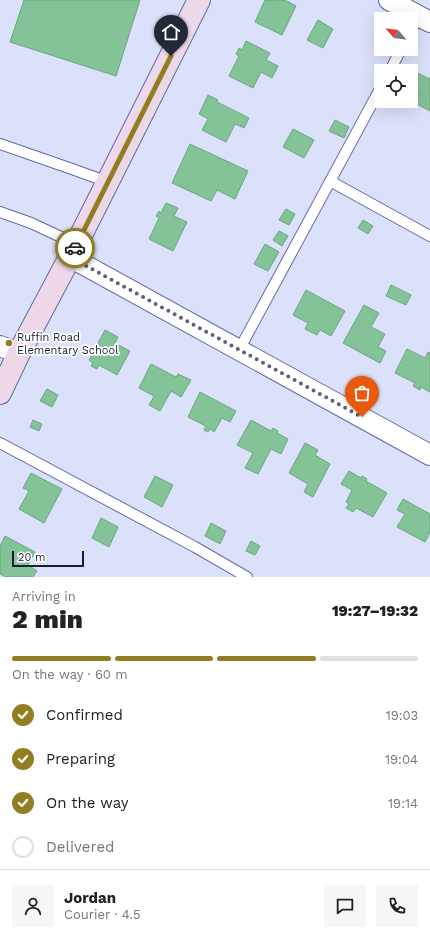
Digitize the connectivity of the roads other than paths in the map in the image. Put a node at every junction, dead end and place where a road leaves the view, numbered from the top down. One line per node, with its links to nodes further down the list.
1 (199, 0): 7 (street)
2 (389, 0): 3 (street)
3 (420, 23)
4 (374, 100): 6 (lane)
5 (0, 144): 7 (lane)
6 (330, 181): 9 (lane); 12 (lane)
7 (108, 182): 10 (street)
8 (0, 212): 10 (lane)
9 (430, 236)
10 (73, 251): 11 (street); 12 (street)
11 (10, 350): 13 (street)
12 (239, 350): 15 (street)
13 (0, 393)
14 (0, 443): 16 (lane)
15 (430, 455)
16 (247, 577)

